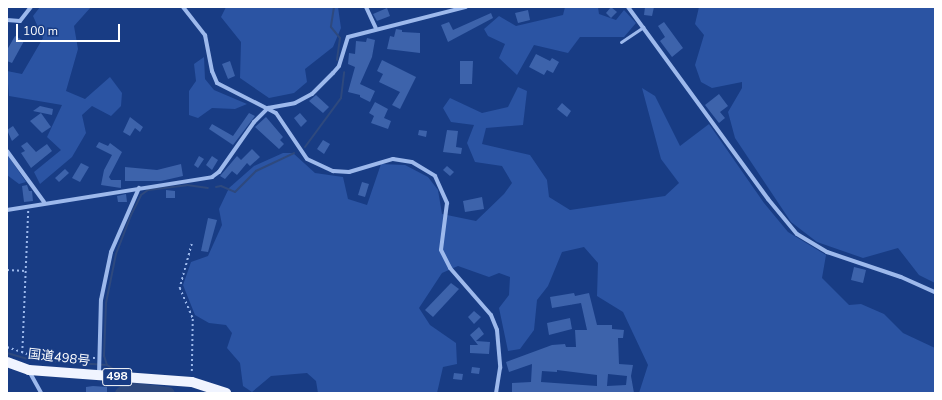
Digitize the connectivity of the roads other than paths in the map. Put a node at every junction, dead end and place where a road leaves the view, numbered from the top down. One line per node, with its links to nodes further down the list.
1 (31, 7): 6 (street)
2 (183, 7): 10 (street)
3 (366, 7): 8 (street)
4 (466, 7): 8 (street)
5 (628, 7): 7 (street)
6 (7, 20)
7 (643, 27): 9 (lane); 15 (street)
8 (376, 28): 10 (street)
9 (621, 42)
10 (268, 108): 12 (street); 21 (street)
11 (7, 151): 13 (street)
12 (139, 188): 13 (street); 18 (street)
13 (44, 202): 14 (street)
14 (7, 210)
15 (935, 292)
16 (7, 362): 17 (highway, 国道498号 / 498)
17 (29, 370): 18 (highway, 国道498号 / 498); 19 (street)
18 (99, 372): 20 (highway, 国道498号 / 498)
19 (41, 393)
20 (226, 393)
21 (496, 393)

